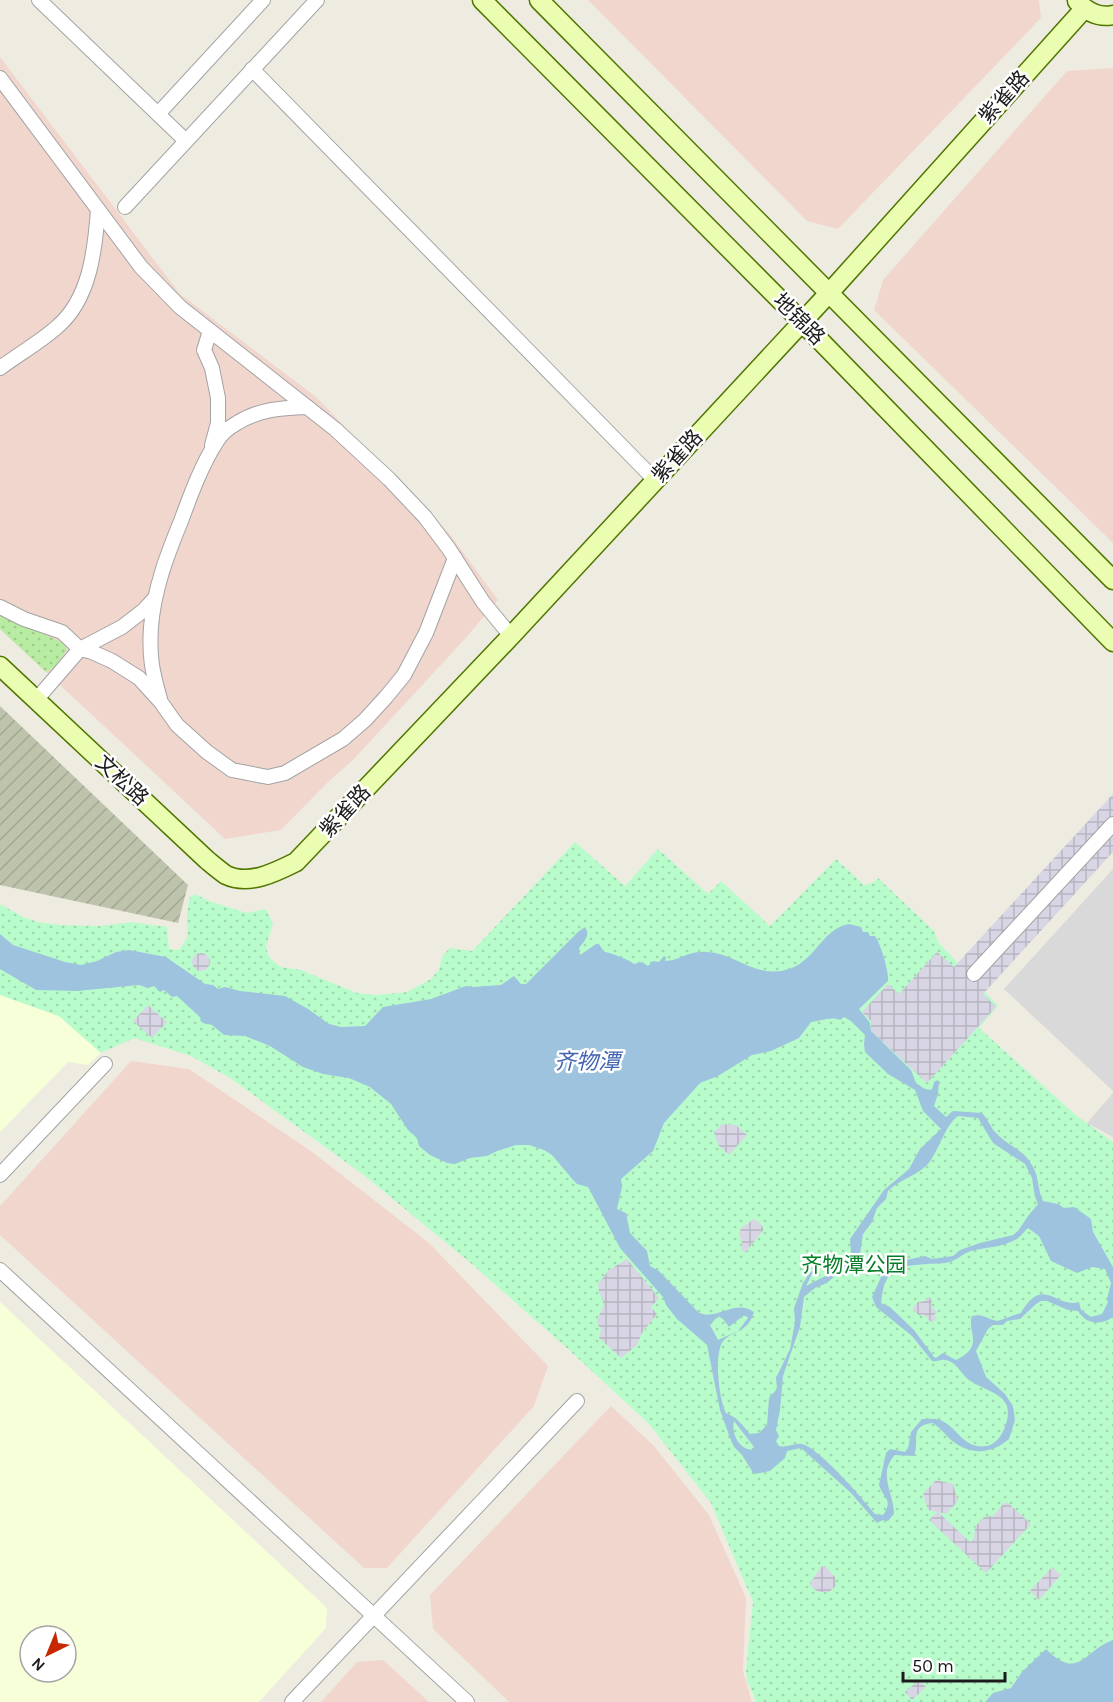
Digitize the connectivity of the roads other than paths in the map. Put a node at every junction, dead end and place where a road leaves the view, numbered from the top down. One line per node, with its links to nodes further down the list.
1 (39, 0): 10 (street)
2 (264, 0): 10 (street)
3 (317, 0): 8 (street)
4 (482, 0): 15 (street, 地锦路)
5 (539, 0): 14 (street, 地锦路)
6 (1080, 4): 7 (street); 14 (street, 紫雀路)
7 (1113, 15)
8 (252, 69): 11 (street); 20 (street)
9 (0, 78): 13 (street)
10 (158, 114): 11 (street)
11 (186, 141): 12 (street)
12 (125, 207)
13 (98, 210): 16 (street); 17 (street)
14 (830, 292): 15 (street, 紫雀路); 22 (street, 地锦路)
15 (802, 322): 20 (street, 紫雀路); 26 (street, 地锦路)
16 (210, 331): 18 (street); 19 (street)
17 (0, 368)
18 (307, 407): 19 (street); 21 (street)
19 (210, 453): 23 (street)
20 (655, 480): 25 (street, 紫雀路)
21 (455, 558): 25 (street); 30 (street)
22 (1113, 580)
23 (155, 598): 27 (street); 30 (street)
24 (0, 607): 27 (street)
25 (511, 636): 32 (street, 紫雀路)
26 (1113, 642)
27 (80, 650): 29 (street); 30 (street)
28 (0, 666): 29 (street, 文松路)
29 (36, 699): 32 (street, 文松路)
30 (160, 701)
31 (1113, 824): 33 (street)
32 (251, 879)
33 (974, 974)
34 (105, 1064): 35 (street)
35 (0, 1175)
36 (0, 1270): 38 (street)
37 (577, 1401): 38 (street)
38 (374, 1616): 39 (street); 40 (street)
39 (292, 1702)
40 (467, 1702)

